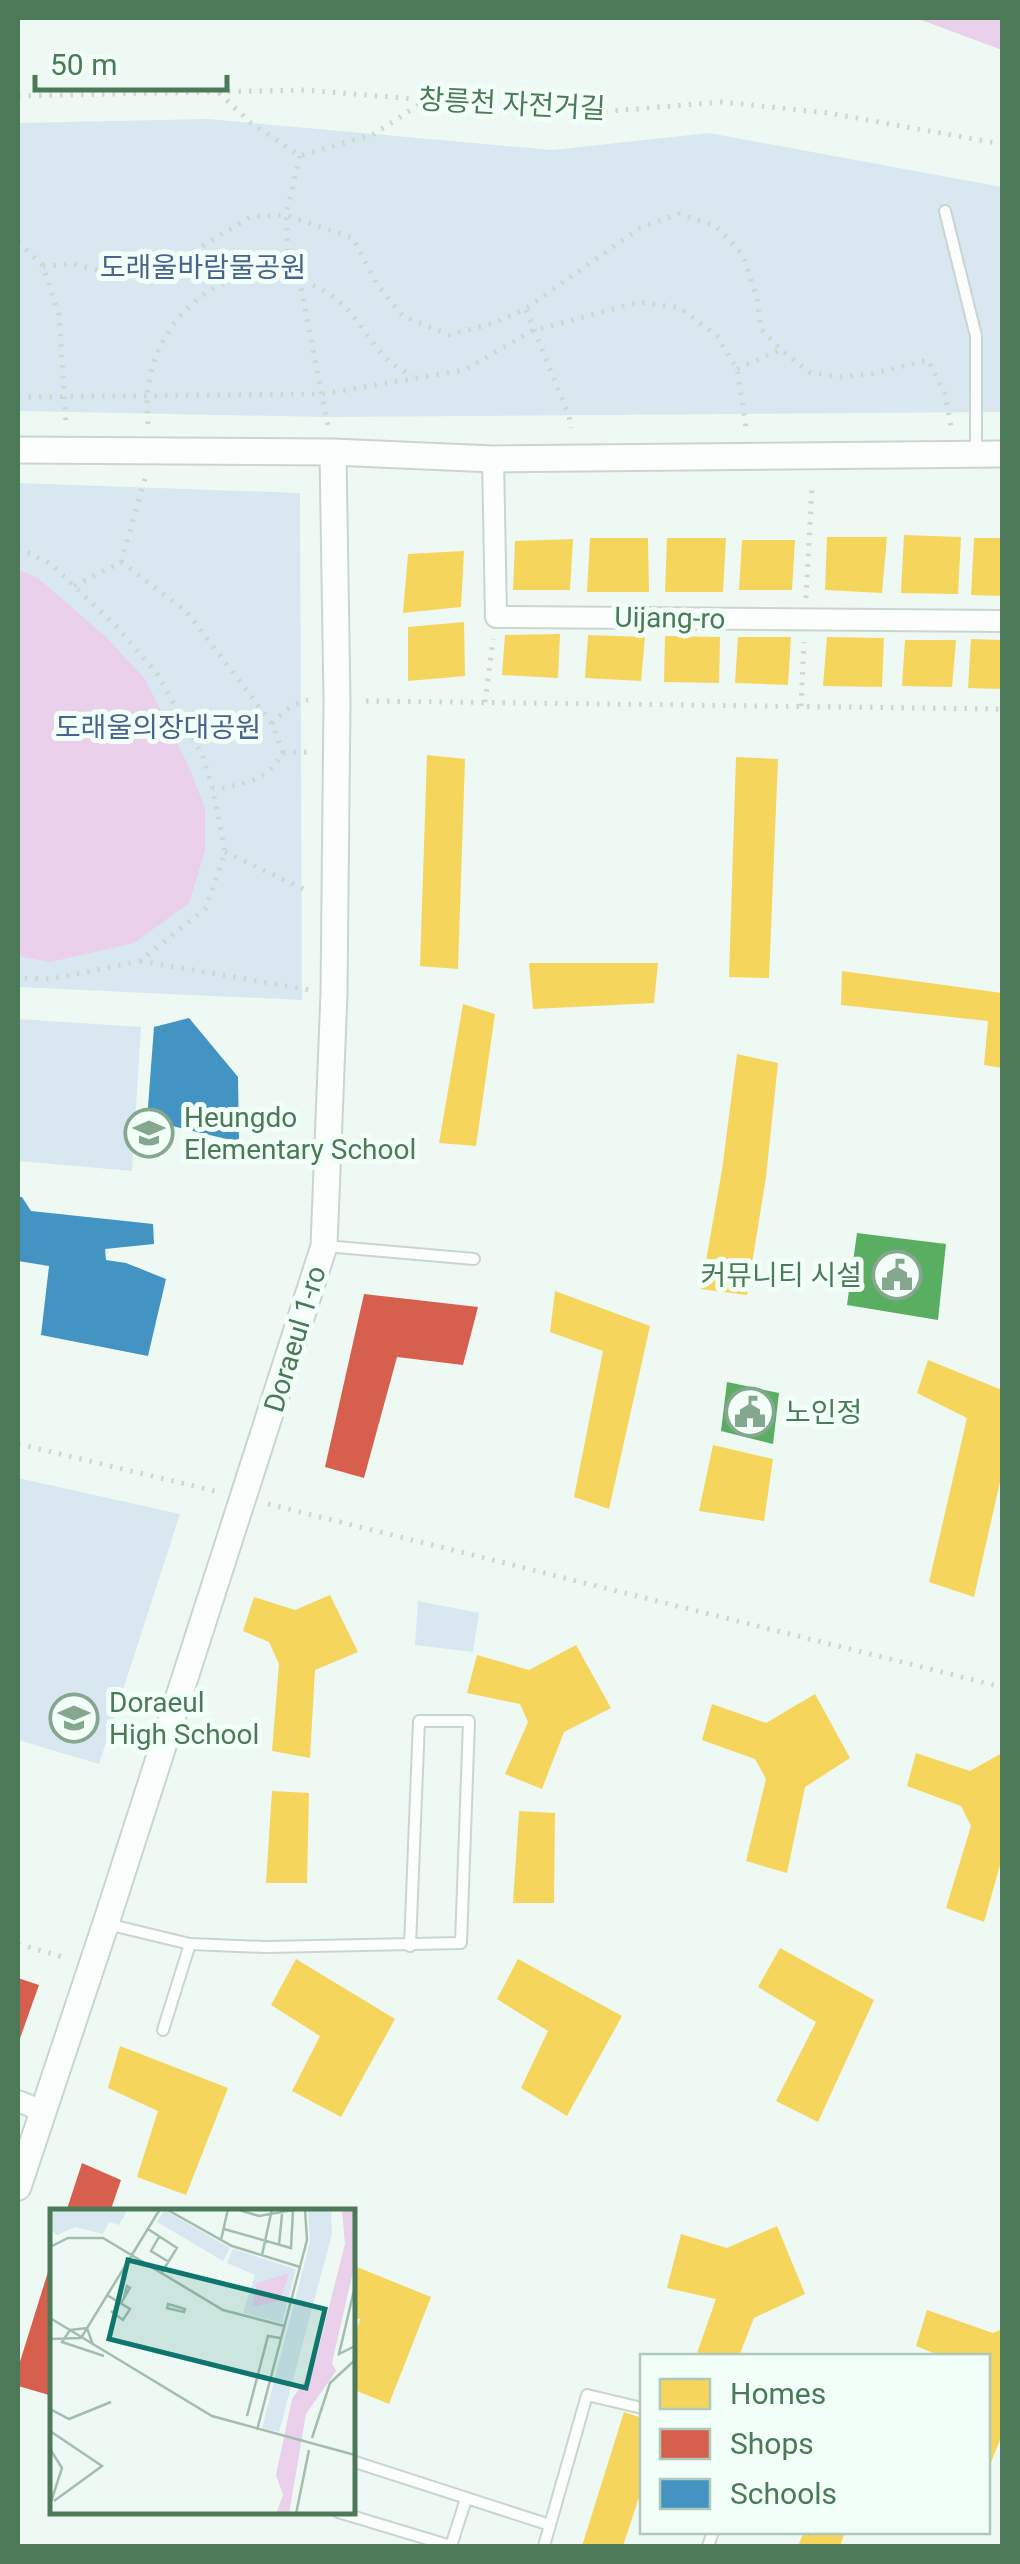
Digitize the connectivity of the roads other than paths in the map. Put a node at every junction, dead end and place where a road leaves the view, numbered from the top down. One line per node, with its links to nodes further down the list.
1 (945, 211): 4 (lane)
2 (331, 439): 3 (street); 6 (street); 8 (street, Doraeul 1-ro)
3 (18, 450)
4 (976, 454): 5 (street); 6 (street)
5 (1002, 454)
6 (492, 459): 7 (street, Uijang-ro)
7 (1002, 621)
8 (324, 1246): 9 (lane); 10 (street, Doraeul 1-ro)
9 (474, 1259)
10 (106, 1923): 11 (lane); 15 (street, Doraeul 1-ro)
11 (190, 1944): 12 (lane); 13 (lane)
12 (410, 1946): 12 (lane)
13 (164, 2030)
14 (18, 2101): 15 (street)
15 (42, 2111): 16 (street, Doraeul 1-ro)
16 (18, 2186)
17 (640, 2407): 21 (lane)
18 (355, 2462): 19 (lane)
19 (466, 2499): 20 (lane); 21 (lane)
20 (345, 2514)
21 (550, 2525): 22 (lane)
22 (544, 2546)

